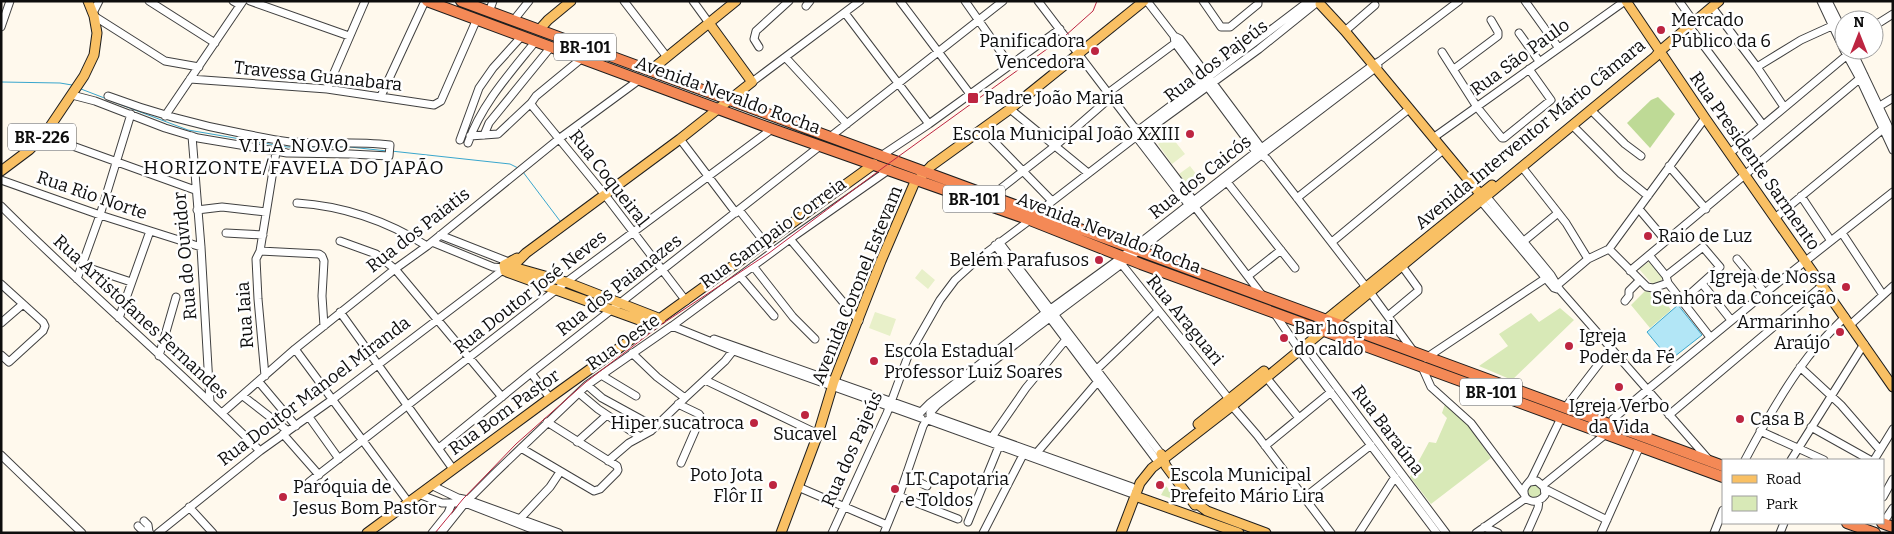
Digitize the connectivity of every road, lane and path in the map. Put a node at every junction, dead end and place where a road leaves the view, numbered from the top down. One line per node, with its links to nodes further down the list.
1 (10, 1): 46 (street)
2 (88, 1): 37 (main road, BR-226)
3 (99, 1): 37 (street)
4 (149, 1): 55 (street)
5 (250, 1): 51 (street)
6 (365, 1): 51 (street)
7 (426, 1): 41 (highway, Avenida Nevaldo Rocha / BR-101); 87 (street)
8 (461, 1): 34 (highway, Avenida Nevaldo Rocha / BR-101)
9 (493, 1): 34 (street)
10 (529, 1): 42 (street)
11 (571, 1): 48 (main road)
12 (624, 1): 63 (street)
13 (693, 1): 43 (street)
14 (736, 1): 43 (main road)
15 (789, 1): 56 (street)
16 (860, 1): 36 (street, Rua Doutor Manoel Miranda)
17 (900, 1): 60 (street)
18 (965, 1): 39 (street)
19 (1003, 1): 39 (street)
20 (1038, 1): 47 (street)
21 (1146, 1): 53 (street); 62 (main road, Avenida Coronel Estevam)
22 (1203, 1): 23 (street)
23 (1258, 1)
24 (1459, 1): 69 (street, Rua dos Caicós)
25 (1525, 1): 57 (street)
26 (1626, 1): 57 (street, Rua São Paulo); 59 (main road, Rua Presidente Sarmento)
27 (1679, 1): 44 (street)
28 (1821, 1): 35 (street)
29 (1828, 1): 35 (street)
30 (1317, 2): 49 (main road); 80 (street, Rua dos Pajeús)
31 (238, 3): 55 (street)
32 (1716, 4): 44 (main road); 72 (street)
33 (1376, 5): 49 (street)
34 (489, 12): 42 (highway, Avenida Nevaldo Rocha / BR-101)
35 (1830, 12): 38 (street); 45 (street)
36 (845, 13): 64 (street, Rua Doutor Manoel Miranda); 81 (street)
37 (94, 15): 71 (street); 83 (main road, BR-226)
38 (1834, 18)
39 (979, 20): 60 (street); 70 (street)
40 (1491, 20): 75 (street)
41 (478, 21): 48 (highway); 52 (highway, Avenida Nevaldo Rocha / BR-101); 87 (street, Travessa Guanabara)
42 (513, 21): 48 (highway, Avenida Nevaldo Rocha / BR-101)
43 (709, 23): 63 (main road); 79 (main road)
44 (1692, 24): 59 (main road); 103 (street)
45 (1834, 25): 72 (street)
46 (1, 27)
47 (1060, 29): 62 (street); 70 (street)
48 (539, 30): 74 (highway, Avenida Nevaldo Rocha / BR-101)
49 (1345, 31): 69 (main road)
50 (1518, 32): 68 (street)
51 (349, 36): 82 (street)
52 (520, 37): 54 (highway, Avenida Nevaldo Rocha / BR-101); 118 (street)
53 (1176, 39): 80 (street); 85 (street)
54 (535, 42): 58 (highway, Avenida Nevaldo Rocha / BR-101); 111 (street)
55 (215, 43): 71 (street)
56 (760, 47)
57 (1558, 47): 68 (street, Rua São Paulo)
58 (550, 48): 65 (highway, Avenida Nevaldo Rocha / BR-101); 111 (street)
59 (1660, 51): 97 (main road, Avenida Interventor Mário Câmara); 100 (main road, Rua Presidente Sarmento); 150 (main road, Avenida Interventor Mário Câmara)
60 (939, 52): 81 (street); 84 (street)
61 (1442, 52): 75 (street)
62 (1078, 53): 85 (street); 95 (main road, Avenida Coronel Estevam)
63 (667, 58): 74 (main road)
64 (786, 58): 79 (street, Rua Doutor Manoel Miranda); 101 (street)
65 (581, 59): 78 (highway, Avenida Nevaldo Rocha / BR-101); 89 (street)
66 (1834, 60): 92 (street)
67 (1852, 60): 76 (street)
68 (1539, 61): 73 (street, Rua São Paulo)
69 (1376, 65): 96 (main road); 126 (street, Rua dos Caicós)
70 (1010, 66): 84 (street)
71 (199, 67): 77 (street)
72 (1757, 67): 92 (street)
73 (1529, 69): 91 (street, Rua São Paulo); 91 (street)
74 (651, 70): 90 (highway, Avenida Nevaldo Rocha / BR-101)
75 (1454, 70): 91 (street)
76 (1862, 77): 93 (street); 108 (street); 138 (street)
77 (190, 79): 82 (street, Travessa Guanabara); 99 (street)
78 (639, 80): 94 (highway, Avenida Nevaldo Rocha / BR-101); 115 (street, Rua dos Paiatis)
79 (752, 82): 90 (main road, Rua Doutor Manoel Miranda)
80 (1209, 82): 110 (street, Rua dos Pajeús); 126 (street)
81 (897, 84): 101 (street); 102 (street)
82 (326, 89): 87 (street, Travessa Guanabara)
83 (73, 94): 98 (street); 109 (main road, BR-226)
84 (970, 94): 102 (street)
85 (1109, 95): 110 (street); 121 (street)
86 (108, 96): 99 (street)
87 (381, 96)
88 (1893, 98): 93 (street)
89 (534, 100): 111 (street); 115 (street, Rua Coqueiral)
90 (729, 100): 94 (main road, Rua Doutor Manoel Miranda); 114 (highway, Avenida Nevaldo Rocha / BR-101)
91 (1477, 107): 116 (street, Rua São Paulo)
92 (1784, 107): 103 (street)
93 (1878, 107): 112 (street)
94 (719, 109): 106 (highway, Avenida Nevaldo Rocha / BR-101); 117 (main road, Rua Doutor Manoel Miranda)
95 (1010, 109): 107 (main road, Avenida Coronel Estevam); 121 (street)
96 (1409, 109): 116 (main road); 149 (street)
97 (1591, 110): 104 (main road, Avenida Interventor Mário Câmara); 129 (street)
98 (131, 114): 113 (street); 130 (street)
99 (165, 116): 105 (street)
100 (1704, 118): 127 (main road, Rua Presidente Sarmento); 132 (street)
101 (847, 124): 114 (street)
102 (928, 124): 128 (street)
103 (1763, 125): 127 (street)
104 (1573, 126): 133 (main road, Avenida Interventor Mário Câmara); 146 (street)
105 (201, 127): 113 (street, Rua do Ouvidor); 119 (street)
106 (772, 129): 120 (highway, Avenida Nevaldo Rocha / BR-101); 139 (street, Rua Doutor José Neves)
107 (982, 129): 136 (street); 140 (main road, Avenida Coronel Estevam)
108 (1883, 130): 123 (street); 147 (street)
109 (45, 134): 130 (street); 135 (main road, BR-226)
110 (1137, 134): 137 (street, Rua dos Pajeús); 153 (street)
111 (484, 135)
112 (1893, 136)
113 (196, 137): 124 (street); 143 (street, Rua do Ouvidor)
114 (830, 137): 128 (highway, Avenida Nevaldo Rocha / BR-101)
115 (560, 138): 145 (street, Rua Coqueiral); 169 (street, Rua dos Paiatis)
116 (1433, 138): 122 (main road)
117 (680, 139): 139 (street); 145 (main road, Rua Doutor Manoel Miranda)
118 (460, 140)
119 (310, 143): 125 (street); 125 (street)
120 (820, 146): 131 (highway, Avenida Nevaldo Rocha / BR-101); 158 (street, Rua dos Paianazes)
121 (1055, 146): 136 (street); 137 (street)
122 (1443, 150): 150 (main road); 175 (street)
123 (1893, 150)
124 (276, 152): 125 (street); 159 (street, Rua Iaia)
125 (310, 153)
126 (1262, 153): 142 (street, Rua dos Caicós); 149 (street); 153 (street, Rua dos Caicós)
127 (1730, 153): 138 (main road, Rua Presidente Sarmento)
128 (881, 156): 140 (highway, Avenida Nevaldo Rocha / BR-101)
129 (1641, 156)
130 (116, 162): 143 (street); 161 (street)
131 (874, 164): 134 (highway, Avenida Nevaldo Rocha / BR-101); 177 (main road, Rua Sampaio Correia)
132 (1669, 166): 146 (street); 156 (street)
133 (1522, 167): 150 (main road, Avenida Interventor Mário Câmara); 160 (street)
134 (890, 170): 140 (highway, Avenida Nevaldo Rocha / BR-101); 170 (street, Rua Sampaio Correia)
135 (1, 171)
136 (1022, 172): 148 (street); 151 (street)
137 (1088, 173): 151 (street, Rua dos Pajeús)
138 (1745, 175): 156 (street); 163 (main road, Rua Presidente Sarmento)
139 (708, 176): 158 (street); 165 (street, Rua Doutor José Neves)
140 (921, 176): 148 (highway, Avenida Nevaldo Rocha / BR-101); 162 (highway, Avenida Nevaldo Rocha / BR-101); 231 (main road, Avenida Coronel Estevam)
141 (1, 180): 161 (street, Rua Rio Norte)
142 (1227, 182): 153 (street, Rua dos Caicós); 180 (street)
143 (195, 190): 157 (street, Rua do Ouvidor)
144 (1893, 192): 167 (street)
145 (605, 195): 165 (street, Rua Coqueiral); 191 (main road, Rua Doutor Manoel Miranda)
146 (1648, 196): 155 (street)
147 (1801, 196): 163 (street); 174 (street)
148 (990, 197): 162 (highway, Avenida Nevaldo Rocha / BR-101)
149 (1297, 198): 175 (street)
150 (1483, 198): 172 (street); 190 (main road, Avenida Interventor Mário Câmara); 199 (street); 209 (main road, Avenida Interventor Mário Câmara)
151 (1052, 201): 162 (street, Rua dos Pajeús)
152 (297, 204): 176 (street)
153 (1192, 204): 184 (street, Rua dos Caicós); 198 (street)
154 (1, 206): 200 (street, Rua Artistofanes Fernandes)
155 (1639, 209): 173 (street); 181 (street)
156 (1706, 209): 173 (street)
157 (197, 210): 159 (street); 179 (street, Rua do Ouvidor)
158 (738, 211): 177 (street); 194 (street, Rua dos Paianazes)
159 (266, 212): 168 (street, Rua Iaia)
160 (1558, 213): 172 (street); 185 (street)
161 (100, 214): 164 (street, Rua Rio Norte); 188 (street)
162 (1034, 217): 178 (street, Rua dos Pajeús); 184 (highway, Avenida Nevaldo Rocha / BR-101)
163 (1775, 218): 187 (main road, Rua Presidente Sarmento)
164 (150, 231): 179 (street, Rua Rio Norte); 203 (street)
165 (632, 232): 194 (street, Rua Coqueiral); 204 (street, Rua Doutor José Neves)
166 (226, 233): 168 (street)
167 (1842, 233): 174 (street); 211 (street)
168 (263, 235): 182 (street, Rua Iaia)
169 (440, 235): 176 (street, Rua dos Paiatis); 191 (street)
170 (790, 240): 189 (street, Rua Sampaio Correia); 231 (street)
171 (340, 241): 193 (street)
172 (1524, 241): 208 (street)
173 (1666, 241): 183 (street)
174 (1831, 241): 187 (street)
175 (1332, 242): 209 (street)
176 (429, 244): 191 (street); 193 (street, Rua dos Paiatis)
177 (766, 244): 216 (main road, Rua Sampaio Correia)
178 (997, 244): 225 (street); 278 (street, Rua dos Pajeús)
179 (201, 247): 275 (street, Rua do Ouvidor)
180 (1280, 250): 192 (street); 198 (street)
181 (1609, 250): 185 (street); 195 (street)
182 (259, 252): 236 (street); 257 (street, Rua Iaia)
183 (1649, 255): 195 (street); 202 (street)
184 (1128, 257): 196 (street); 196 (street, Rua Araguari); 214 (highway, Avenida Nevaldo Rocha / BR-101); 224 (highway, Avenida Nevaldo Rocha / BR-101); 225 (street, Rua dos Caicós)
185 (1588, 259): 208 (street)
186 (1737, 259): 212 (street)
187 (1804, 261): 207 (main road, Rua Presidente Sarmento); 212 (street)
188 (83, 266): 200 (street); 203 (street)
189 (753, 266): 197 (street, Rua Sampaio Correia); 240 (street)
190 (1402, 266): 209 (main road, Avenida Interventor Mário Câmara); 227 (street)
191 (508, 267): 204 (main road); 210 (main road); 229 (street, Rua Doutor Manoel Miranda)
192 (1295, 268)
193 (395, 269): 223 (street, Rua dos Paiatis); 229 (street)
194 (663, 270): 216 (street, Rua Coqueiral); 220 (street, Rua dos Paianazes)
195 (1630, 271): 201 (street)
196 (1128, 272): 222 (street, Rua Araguari)
197 (740, 276): 226 (street); 235 (street, Rua Sampaio Correia)
198 (1248, 276): 214 (street)
199 (1546, 278): 208 (street); 251 (street)
200 (77, 279): 228 (street, Rua Artistofanes Fernandes)
201 (1640, 280): 202 (street); 217 (street)
202 (1667, 280): 218 (street); 218 (street)
203 (131, 282): 228 (street)
204 (566, 282): 210 (street, Rua Doutor José Neves); 220 (main road)
205 (1, 284): 219 (street)
206 (1704, 286): 230 (street)
207 (1822, 286): 232 (main road, Rua Presidente Sarmento); 283 (street)
208 (1557, 288): 243 (street)
209 (1368, 289): 227 (street); 237 (main road, Avenida Interventor Mário Câmara)
210 (556, 290): 221 (main road); 250 (street, Rua Doutor José Neves)
211 (1888, 290): 215 (street); 232 (street)
212 (1765, 293): 230 (street)
213 (176, 297): 249 (street)
214 (1264, 298): 237 (highway, Avenida Nevaldo Rocha / BR-101)
215 (1893, 298)
216 (686, 301): 233 (main road, Rua Sampaio Correia)
217 (1625, 301)
218 (1682, 301): 239 (street)
219 (23, 304): 234 (street); 248 (street)
220 (620, 304): 221 (street, Rua dos Paianazes); 233 (main road)
221 (612, 310): 233 (main road); 255 (street, Rua dos Paianazes)
222 (1158, 311): 254 (street); 276 (street, Rua Araguari)
223 (340, 312): 236 (street, Rua dos Paiatis); 252 (street)
224 (1275, 313): 237 (highway, Avenida Nevaldo Rocha / BR-101); 242 (street, Rua Baraúna)
225 (1050, 314): 238 (street); 285 (street, Rua dos Caicós)
226 (774, 316)
227 (1388, 316): 247 (street)
228 (119, 318): 249 (street, Rua Artistofanes Fernandes)
229 (438, 319): 250 (street); 252 (street, Rua Doutor Manoel Miranda)
230 (1731, 320): 239 (street)
231 (858, 321): 262 (main road, Avenida Coronel Estevam)
232 (1848, 321): 241 (main road, Rua Presidente Sarmento); 253 (street)
233 (657, 322): 272 (main road, Rua Bom Pastor)
234 (1, 323)
235 (674, 325): 245 (street); 246 (street, Rua Oeste)
236 (324, 326): 244 (street, Rua dos Paiatis)
237 (1324, 326): 242 (main road, Avenida Interventor Mário Câmara); 247 (highway, Avenida Nevaldo Rocha / BR-101); 251 (highway, Avenida Nevaldo Rocha / BR-101)
238 (1067, 337): 254 (street); 298 (street)
239 (1710, 337): 265 (street)
240 (815, 339)
241 (1864, 344): 264 (main road, Rua Presidente Sarmento); 268 (street)
242 (1300, 347): 258 (main road, Avenida Interventor Mário Câmara); 267 (street, Rua Baraúna); 276 (main road, Avenida Interventor Mário Câmara); 287 (street, Rua Baraúna)
243 (1611, 348): 265 (street); 281 (street)
244 (296, 349): 257 (street, Rua dos Paiatis); 274 (street)
245 (735, 349): 260 (street); 262 (street)
246 (632, 353): 256 (street, Rua Oeste); 273 (street)
247 (1416, 354): 251 (highway, Avenida Nevaldo Rocha / BR-101)
248 (1, 355)
249 (159, 356): 275 (street, Rua Artistofanes Fernandes)
250 (470, 358): 271 (street); 279 (street, Rua Doutor José Neves)
251 (1424, 362): 281 (highway, Avenida Nevaldo Rocha / BR-101); 341 (street)
252 (378, 365): 274 (street, Rua Doutor Manoel Miranda); 279 (street)
253 (1800, 367): 268 (street); 294 (street)
254 (1094, 372): 259 (street)
255 (531, 373): 271 (street, Rua dos Paianazes); 272 (street)
256 (601, 375): 263 (street, Rua Oeste); 270 (street)
257 (265, 376): 261 (street, Rua dos Paiatis)
258 (1266, 377): 276 (main road, Avenida Interventor Mário Câmara); 286 (street)
259 (1100, 379): 312 (street); 319 (street)
260 (705, 380): 273 (street); 296 (street)
261 (259, 382): 269 (street, Rua dos Paiatis); 289 (street)
262 (833, 384): 278 (street); 296 (main road, Avenida Coronel Estevam)
263 (587, 385): 266 (street, Rua Oeste); 290 (street)
264 (1893, 387)
265 (1647, 390): 283 (street); 292 (street)
266 (579, 392): 282 (street); 288 (street, Rua Oeste)
267 (1331, 392): 286 (street); 287 (street, Rua Baraúna)
268 (1831, 395): 291 (street); 308 (street)
269 (243, 396): 280 (street, Rua dos Paiatis); 295 (street)
270 (636, 396)
271 (502, 397): 305 (street, Rua dos Paianazes)
272 (550, 398): 324 (main road, Rua Bom Pastor)
273 (685, 398): 277 (street)
274 (333, 399): 284 (street, Rua Doutor Manoel Miranda); 299 (street)
275 (210, 402): 280 (street, Rua Artistofanes Fernandes)
276 (1230, 402): 303 (street, Rua Araguari); 319 (main road, Avenida Interventor Mário Câmara)
277 (678, 404): 290 (street); 322 (street)
278 (890, 404): 285 (street); 349 (street, Rua dos Pajeús)
279 (407, 407): 299 (street, Rua Doutor José Neves); 305 (street)
280 (222, 413): 309 (street, Rua Artistofanes Fernandes)
281 (1563, 413): 292 (highway, Avenida Nevaldo Rocha / BR-101); 332 (street)
282 (607, 415): 297 (street); 300 (street)
283 (1669, 415): 321 (street)
284 (309, 417): 289 (street, Rua Doutor Manoel Miranda); 313 (street)
285 (925, 417): 298 (street); 302 (street); 327 (street, Rua dos Caicós)
286 (1299, 418): 303 (street)
287 (1355, 418): 301 (street, Rua Baraúna); 383 (street, Rua Baraúna)
288 (547, 422): 300 (street); 306 (street, Rua Oeste)
289 (296, 426): 295 (street, Rua Doutor Manoel Miranda)
290 (656, 427): 297 (street)
291 (1811, 427): 307 (street); 317 (street)
292 (1608, 429): 304 (highway, Avenida Nevaldo Rocha / BR-101); 321 (highway, Avenida Nevaldo Rocha / BR-101); 336 (street)
293 (1893, 429): 308 (street)
294 (1760, 431): 307 (street); 314 (street)
295 (286, 433): 309 (street, Rua Doutor Manoel Miranda); 326 (street)
296 (818, 434): 335 (main road, Avenida Coronel Estevam)
297 (640, 437): 320 (street)
298 (992, 437): 310 (street)
299 (364, 440): 313 (street, Rua Doutor José Neves); 346 (street)
300 (577, 442): 320 (street)
301 (1371, 445): 328 (street, Rua Baraúna); 342 (street)
302 (999, 446): 310 (street); 356 (street)
303 (1265, 446): 342 (street, Rua Araguari)
304 (1640, 446): 329 (highway, Avenida Nevaldo Rocha / BR-101); 353 (street)
305 (439, 448): 324 (street)
306 (521, 448): 325 (street); 345 (street, Rua Oeste)
307 (1799, 448): 315 (street); 316 (street)
308 (1880, 450): 318 (street)
309 (260, 451): 348 (street, Rua Doutor Manoel Miranda)
310 (1025, 452): 312 (street); 375 (street)
311 (1, 455): 366 (street)
312 (1034, 455): 337 (street)
313 (339, 459): 326 (street, Rua Doutor José Neves)
314 (1746, 459)
315 (1792, 459)
316 (1822, 459)
317 (1868, 459)
318 (1875, 459)
319 (1161, 460): 337 (main road, Avenida Interventor Mário Câmara); 343 (main road)
320 (608, 461): 325 (street)
321 (1711, 462): 323 (highway, Avenida Nevaldo Rocha / BR-101)
322 (681, 463)
323 (1722, 466)
324 (453, 469): 333 (main road, Rua Bom Pastor)
325 (560, 472): 354 (street)
326 (319, 475): 331 (street, Rua Doutor José Neves)
327 (906, 476): 334 (street); 340 (street, Rua dos Caicós)
328 (1396, 477): 381 (street); 382 (street, Rua Baraúna)
329 (1722, 477)
330 (1893, 479): 339 (street)
331 (309, 482)
332 (1530, 482): 336 (street); 341 (street)
333 (433, 486): 338 (main road, Rua Bom Pastor); 345 (street)
334 (928, 486)
335 (798, 487): 349 (street); 373 (main road, Avenida Coronel Estevam)
336 (1544, 487): 344 (street); 353 (street)
337 (1132, 492): 355 (main road); 376 (main road, Avenida Interventor Mário Câmara); 377 (main road, Avenida Interventor Mário Câmara)
338 (421, 495): 346 (main road, Rua Bom Pastor); 347 (street)
339 (1884, 495)
340 (899, 496): 352 (street); 362 (street, Rua dos Caicós)
341 (1525, 496): 344 (street); 361 (street)
342 (1304, 498): 380 (street, Rua Araguari)
343 (1192, 500): 355 (main road); 379 (main road)
344 (1539, 501): 386 (street)
345 (466, 502): 347 (street); 354 (street); 370 (street, Rua Oeste)
346 (409, 503): 365 (main road, Rua Bom Pastor)
347 (452, 503): 369 (street)
348 (189, 507): 367 (street, Rua Doutor Manoel Miranda); 368 (street)
349 (844, 507): 362 (street); 374 (street, Rua dos Pajeús)
350 (1893, 508): 359 (street)
351 (1722, 513): 388 (street)
352 (958, 519)
353 (1607, 520): 387 (street)
354 (519, 521): 360 (street)
355 (1205, 521): 378 (main road)
356 (968, 522)
357 (141, 523): 364 (street)
358 (1850, 524): 363 (highway)
359 (1886, 524)
360 (527, 527): 371 (street); 372 (street)
361 (1484, 527): 384 (street); 385 (street)
362 (885, 529)
363 (1861, 530): 389 (highway)
364 (150, 532)
365 (369, 532)
366 (82, 533)
367 (158, 533)
368 (214, 533)
369 (432, 533)
370 (441, 533)
371 (542, 533)
372 (559, 533)
373 (781, 533)
374 (832, 533)
375 (983, 533)
376 (1116, 533)
377 (1121, 533)
378 (1239, 533)
379 (1266, 533)
380 (1331, 533)
381 (1359, 533)
382 (1437, 533)
383 (1446, 533)
384 (1476, 533)
385 (1498, 533)
386 (1527, 533)
387 (1601, 533)
388 (1714, 533)
389 (1875, 533)

